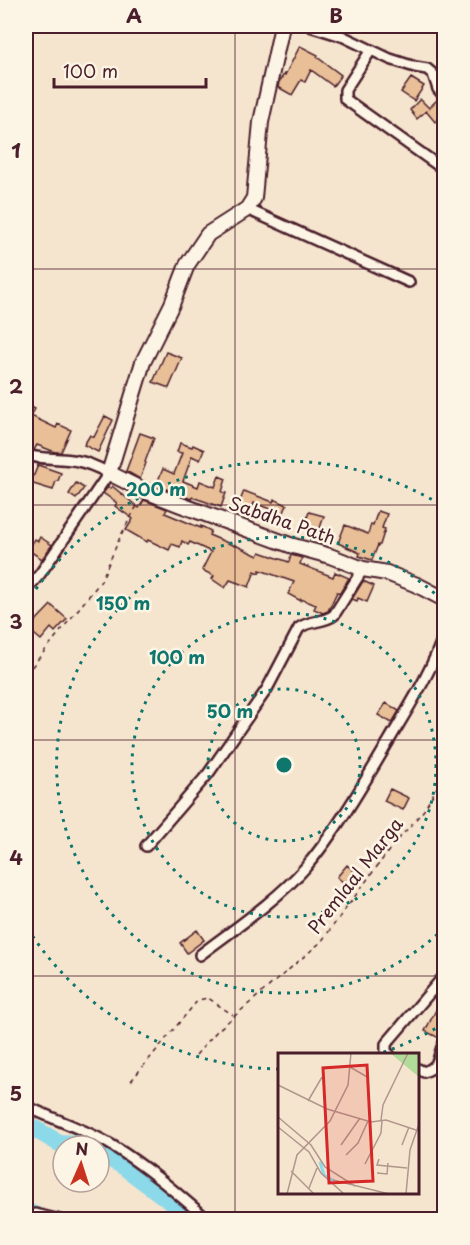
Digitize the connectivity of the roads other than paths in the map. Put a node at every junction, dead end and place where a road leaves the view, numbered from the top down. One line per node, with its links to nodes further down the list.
1 (282, 26): 6 (street)
2 (310, 26): 3 (street)
3 (370, 50): 4 (street); 5 (street)
4 (444, 96)
5 (439, 166)
6 (247, 209): 7 (street); 9 (street)
7 (409, 282)
8 (26, 455): 9 (street)
9 (109, 473): 10 (street, Sabdha Path); 11 (street)
10 (363, 569): 12 (street, Sabdha Path); 14 (street)
11 (26, 590)
12 (444, 599)
13 (444, 634): 15 (street)
14 (146, 846)
15 (200, 955)
16 (444, 976): 18 (street)
17 (444, 1043): 19 (street)
18 (386, 1053)
19 (419, 1070)
20 (26, 1106): 23 (street)
21 (33, 1215): 22 (street)
22 (60, 1220)
23 (208, 1220)

